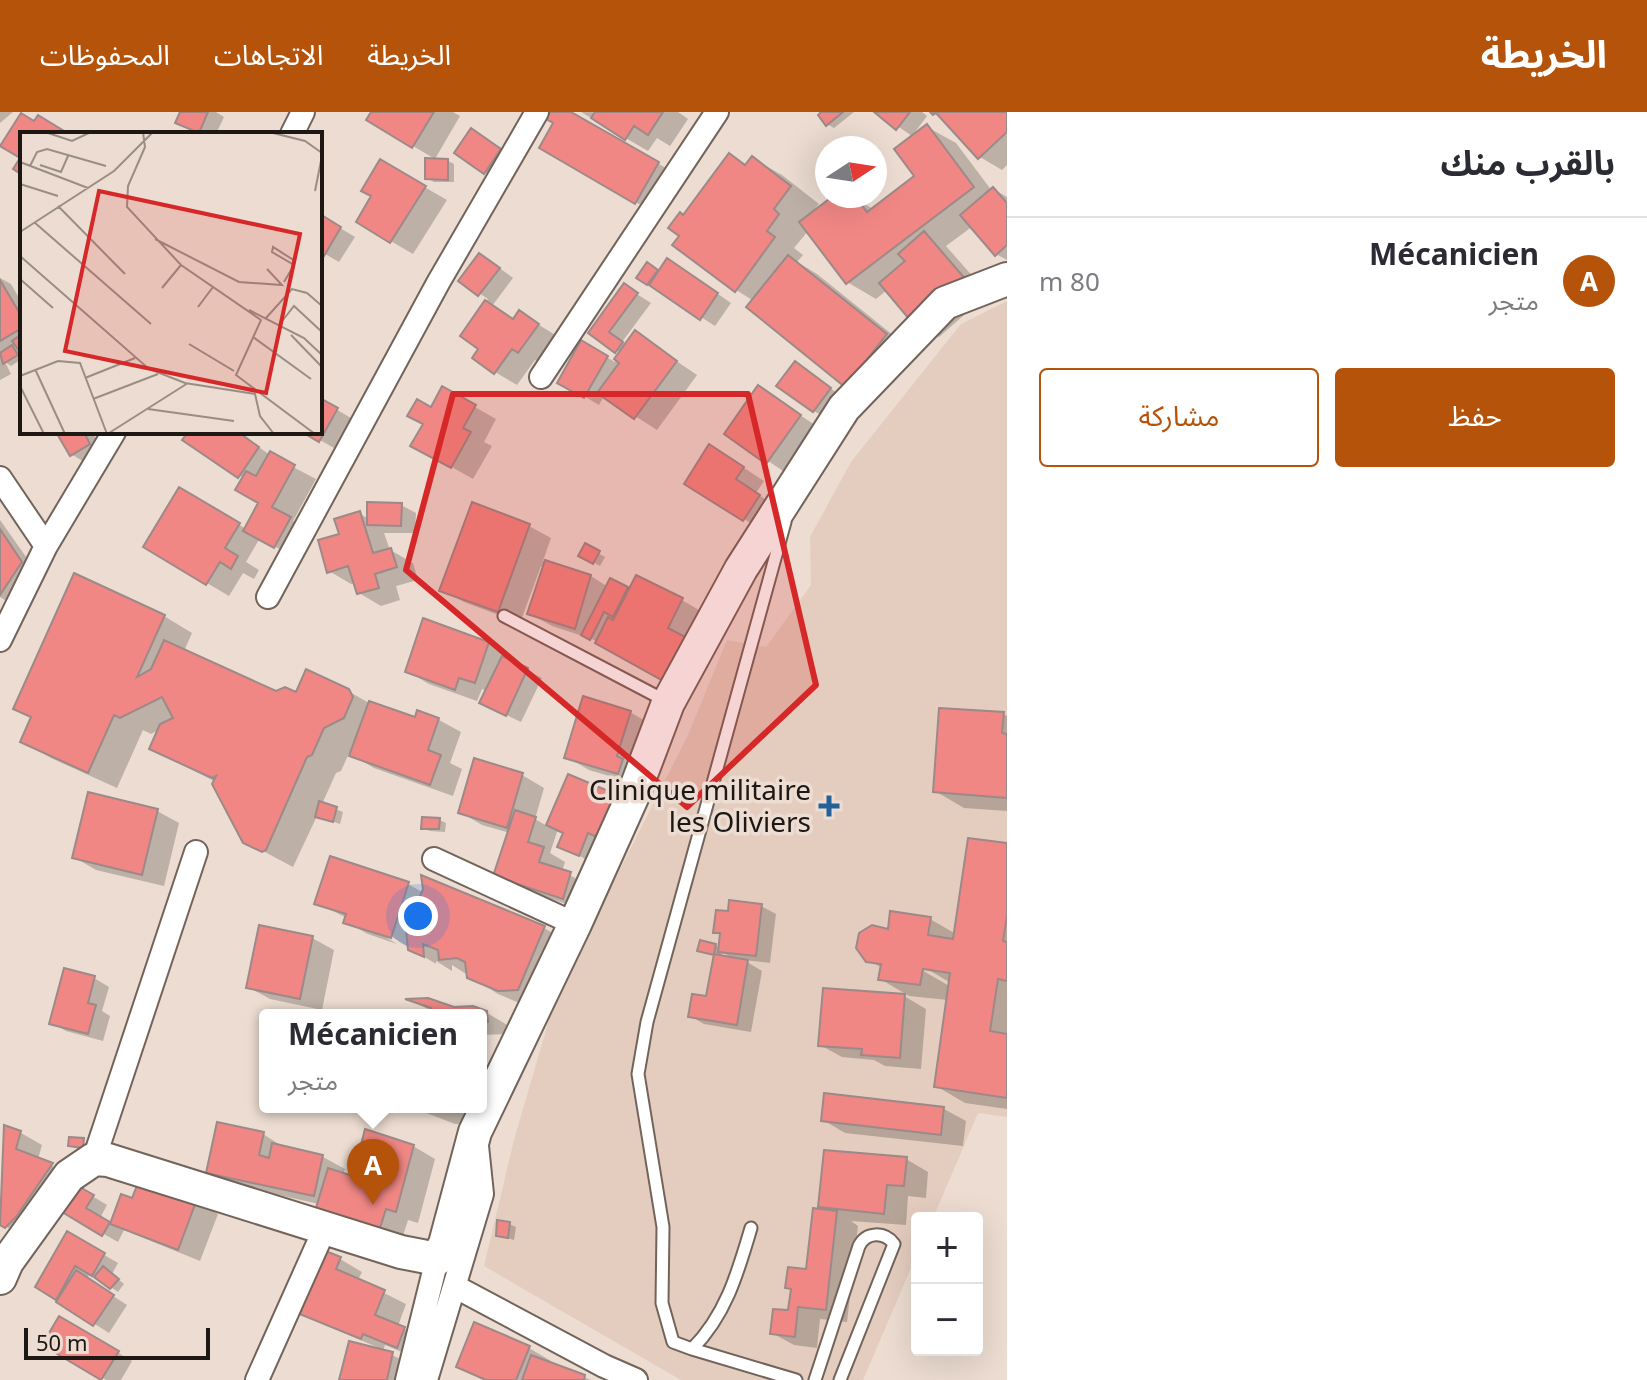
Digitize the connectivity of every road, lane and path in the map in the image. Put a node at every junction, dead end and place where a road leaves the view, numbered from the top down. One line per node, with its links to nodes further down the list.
1 (303, 112): 4 (street)
2 (537, 112): 11 (street)
3 (717, 112): 6 (street)
4 (293, 132)
5 (1007, 279): 9 (street)
6 (541, 377)
7 (113, 434): 10 (street)
8 (0, 478): 10 (street)
9 (797, 483): 14 (street); 27 (lane)
10 (46, 546): 13 (street)
11 (268, 597)
12 (504, 616): 14 (lane)
13 (0, 640)
14 (668, 703): 17 (street)
15 (196, 852): 21 (street)
16 (434, 859): 17 (street)
17 (575, 924): 18 (street)
18 (487, 1107)
19 (484, 1113): 20 (street)
20 (475, 1132): 24 (street); 26 (street)
21 (94, 1159): 22 (street); 25 (street)
22 (325, 1228): 24 (street); 29 (street)
23 (751, 1228): 27 (lane)
24 (437, 1259): 30 (street)
25 (0, 1278)
26 (456, 1287): 28 (street); 31 (street)
27 (692, 1349): 32 (lane)
28 (433, 1377)
29 (257, 1380)
30 (407, 1380)
31 (636, 1380)
32 (796, 1380)
33 (815, 1380): 34 (lane)
34 (840, 1380)

